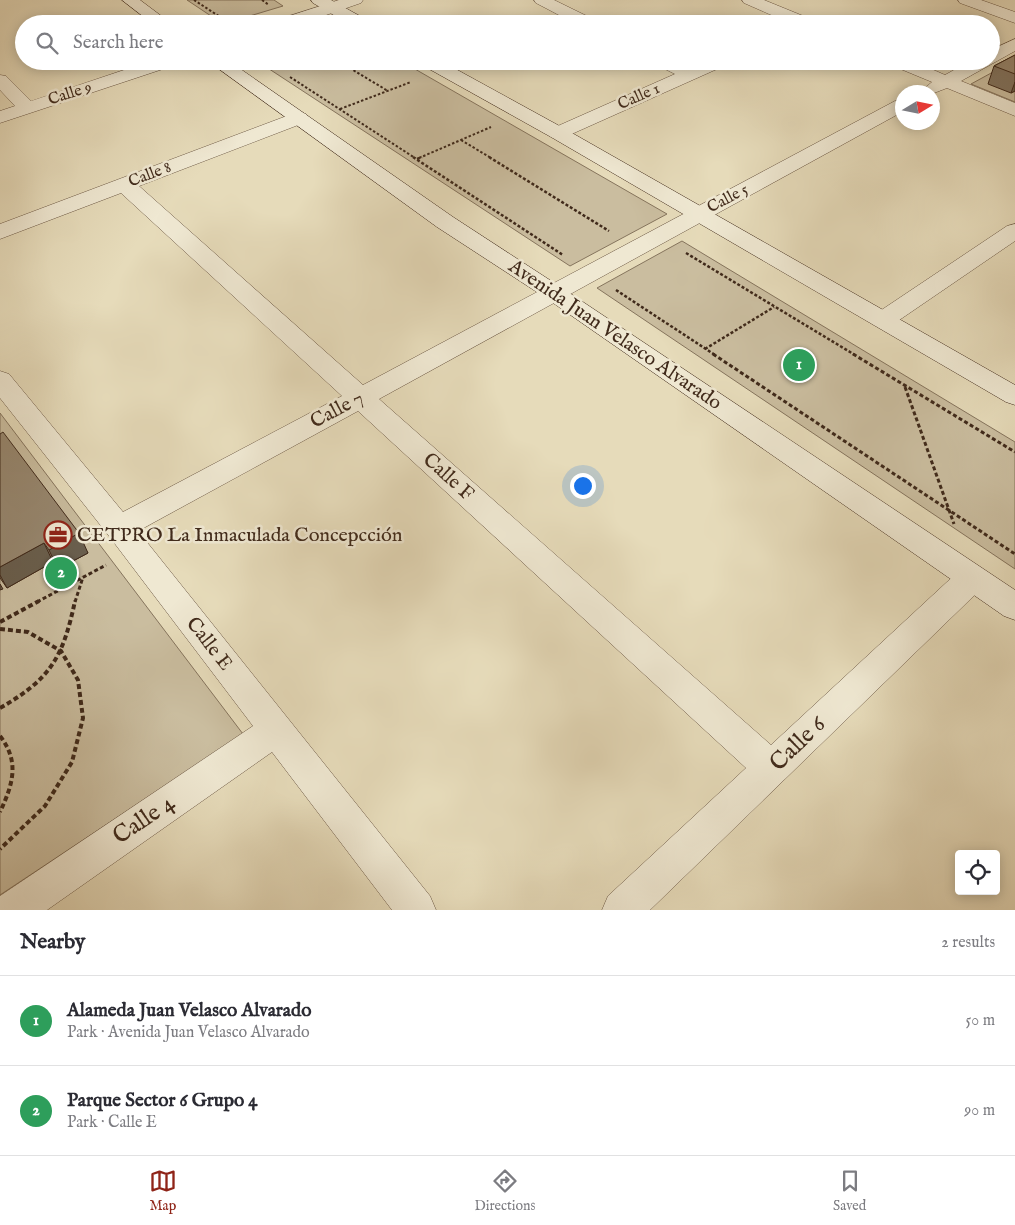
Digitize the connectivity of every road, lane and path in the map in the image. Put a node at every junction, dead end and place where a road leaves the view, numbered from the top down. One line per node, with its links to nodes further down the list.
1 (130, 0): 8 (street)
2 (194, 0): 9 (path)
3 (355, 0): 7 (street)
4 (542, 0): 12 (street)
5 (750, 0): 13 (street)
6 (966, 0): 14 (street)
7 (326, 4): 10 (street); 11 (street)
8 (151, 15)
9 (217, 15)
10 (302, 15)
11 (345, 15)
12 (571, 15)
13 (785, 15)
14 (1015, 18)
15 (1015, 44): 16 (street)
16 (1000, 52)
17 (142, 70): 31 (street, Calle 9)
18 (230, 70): 36 (street, Avenida Juan Velasco Alvarado)
19 (353, 70): 30 (path)
20 (424, 70): 30 (path); 38 (street)
21 (680, 70): 26 (street)
22 (701, 70): 26 (street, Calle 1)
23 (918, 70): 28 (street)
24 (968, 70): 28 (street)
25 (283, 72): 32 (path)
26 (690, 75): 38 (street, Calle 1)
27 (0, 80): 31 (street)
28 (946, 82): 29 (street); 34 (street)
29 (940, 85)
30 (388, 91): 32 (path)
31 (28, 108): 35 (street, Calle 9)
32 (340, 109): 40 (path)
33 (895, 109): 42 (street, Calle 5)
34 (1015, 110)
35 (0, 117)
36 (299, 118): 41 (street, Calle 8); 48 (street, Avenida Juan Velasco Alvarado)
37 (497, 125): 39 (path)
38 (558, 133): 42 (street)
39 (461, 140): 40 (path); 43 (path)
40 (416, 159): 47 (path)
41 (125, 185): 45 (street, Calle 8); 55 (street, Calle F)
42 (699, 215): 47 (street, Calle 5); 50 (street)
43 (609, 231)
44 (1015, 231): 50 (street)
45 (0, 232)
46 (685, 252): 49 (path)
47 (590, 273): 48 (street, Calle 5); 51 (path)
48 (554, 293): 55 (street, Calle 7); 62 (street, Avenida Juan Velasco Alvarado)
49 (774, 307): 51 (path); 53 (path)
50 (883, 320): 54 (street)
51 (705, 350): 57 (path)
52 (0, 380): 58 (street, Calle E)
53 (905, 386): 56 (path); 57 (path)
54 (1015, 396)
55 (360, 397): 58 (street, Calle 7); 70 (street, Calle F)
56 (1015, 452)
57 (949, 510): 59 (path); 62 (path)
58 (119, 528): 68 (street, Calle E)
59 (1015, 554)
60 (106, 564): 61 (path)
61 (83, 578): 64 (path); 66 (path)
62 (972, 578): 63 (street, Avenida Juan Velasco Alvarado); 70 (street, Calle 6)
63 (1015, 607)
64 (0, 622)
65 (0, 630): 66 (path)
66 (61, 651): 67 (path); 72 (path)
67 (0, 708)
68 (276, 730): 73 (street, Calle 4); 74 (street, Calle E)
69 (0, 736): 71 (path)
70 (772, 769): 75 (street, Calle 6)
71 (0, 812)
72 (0, 849)
73 (13, 910)
74 (416, 910)
75 (622, 910)

